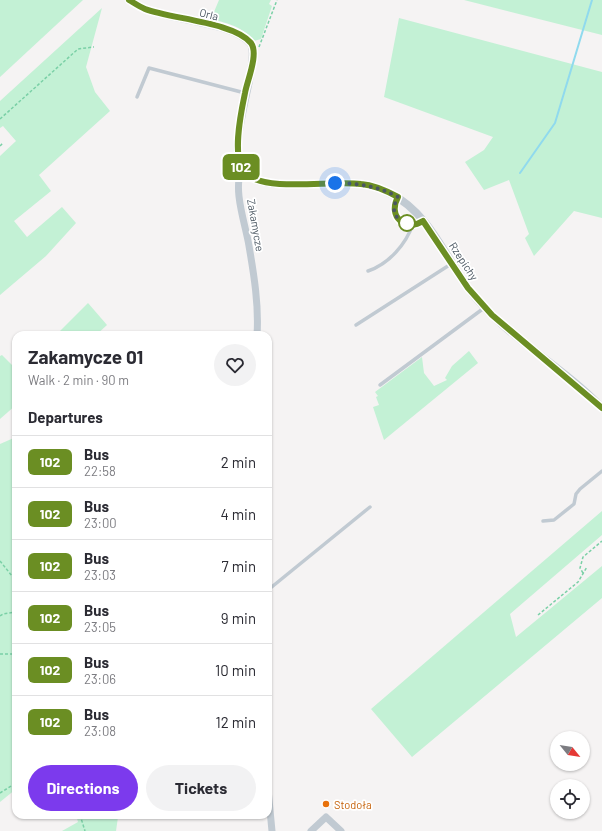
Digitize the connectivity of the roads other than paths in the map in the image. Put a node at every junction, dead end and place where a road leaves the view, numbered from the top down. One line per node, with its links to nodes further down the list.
1 (129, 0): 2 (street, Orla)
2 (254, 50): 3 (street, Zakamycze)
3 (245, 93): 4 (lane); 5 (street, Zakamycze)
4 (137, 97)
5 (242, 170): 6 (street, Rzepichy); 13 (street, Zakamycze)
6 (398, 197): 7 (street, Rzepichy); 8 (lane)
7 (423, 221): 8 (lane); 9 (street, Rzepichy)
8 (413, 224): 10 (lane)
9 (452, 264): 11 (street, Rzepichy); 12 (lane)
10 (368, 271)
11 (485, 307): 14 (lane); 15 (street, Rzepichy)
12 (356, 325)
13 (257, 331)
14 (380, 385)
15 (602, 408)
16 (602, 471): 18 (lane)
17 (370, 507): 19 (lane)
18 (543, 521)
19 (272, 587)
20 (271, 819): 21 (street)
21 (272, 831)
22 (310, 831): 23 (street)
23 (341, 831)

